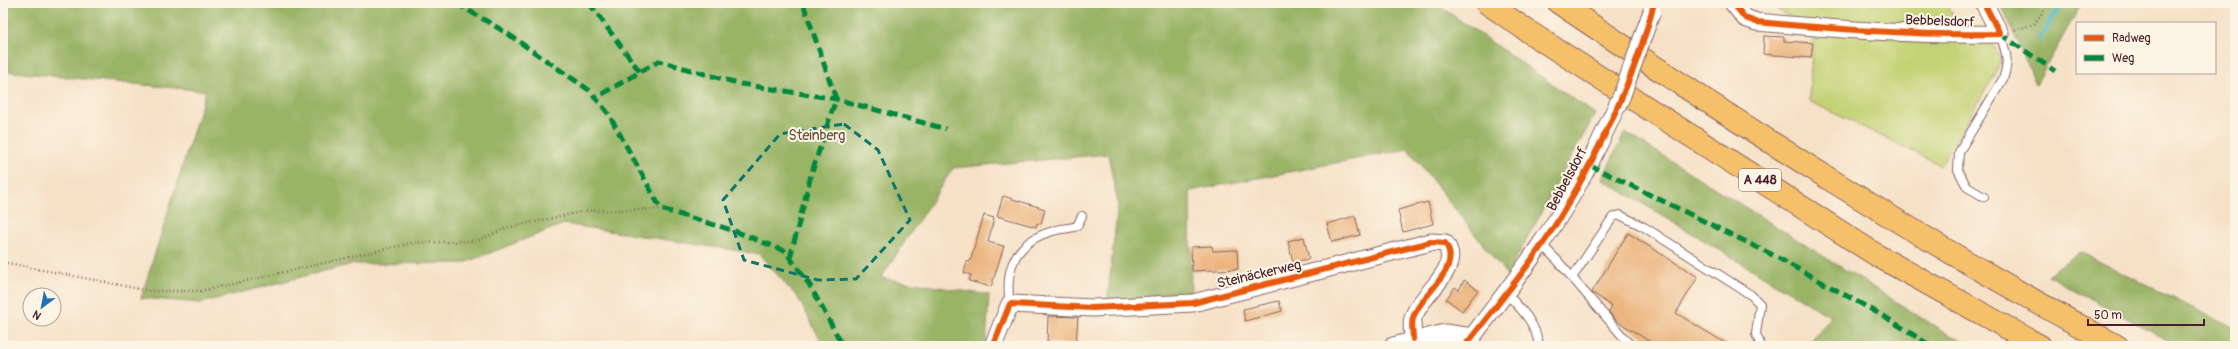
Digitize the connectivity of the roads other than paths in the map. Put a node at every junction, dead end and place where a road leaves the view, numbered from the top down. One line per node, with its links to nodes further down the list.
1 (1486, 3): 20 (highway, A 448)
2 (1559, 3): 21 (highway, A 448)
3 (1733, 3): 6 (street, Bebbelsdorf)
4 (1984, 3): 6 (street, Bebbelsdorf)
5 (1653, 7): 9 (street, Bebbelsdorf, bridge)
6 (2000, 34): 7 (lane)
7 (1984, 197)
8 (1082, 216): 12 (lane)
9 (1542, 245): 10 (lane); 11 (street, Bebbelsdorf)
10 (1572, 278): 18 (lane); 19 (lane)
11 (1506, 293): 14 (street, Bebbelsdorf); 17 (lane)
12 (1010, 304): 13 (street, Steinäckerweg); 15 (street)
13 (1413, 339): 14 (street); 16 (street)
14 (1468, 342)
15 (993, 346)
16 (1393, 346)
17 (1540, 346)
18 (1631, 346)
19 (1761, 346)
20 (2040, 346)
21 (2117, 346)

